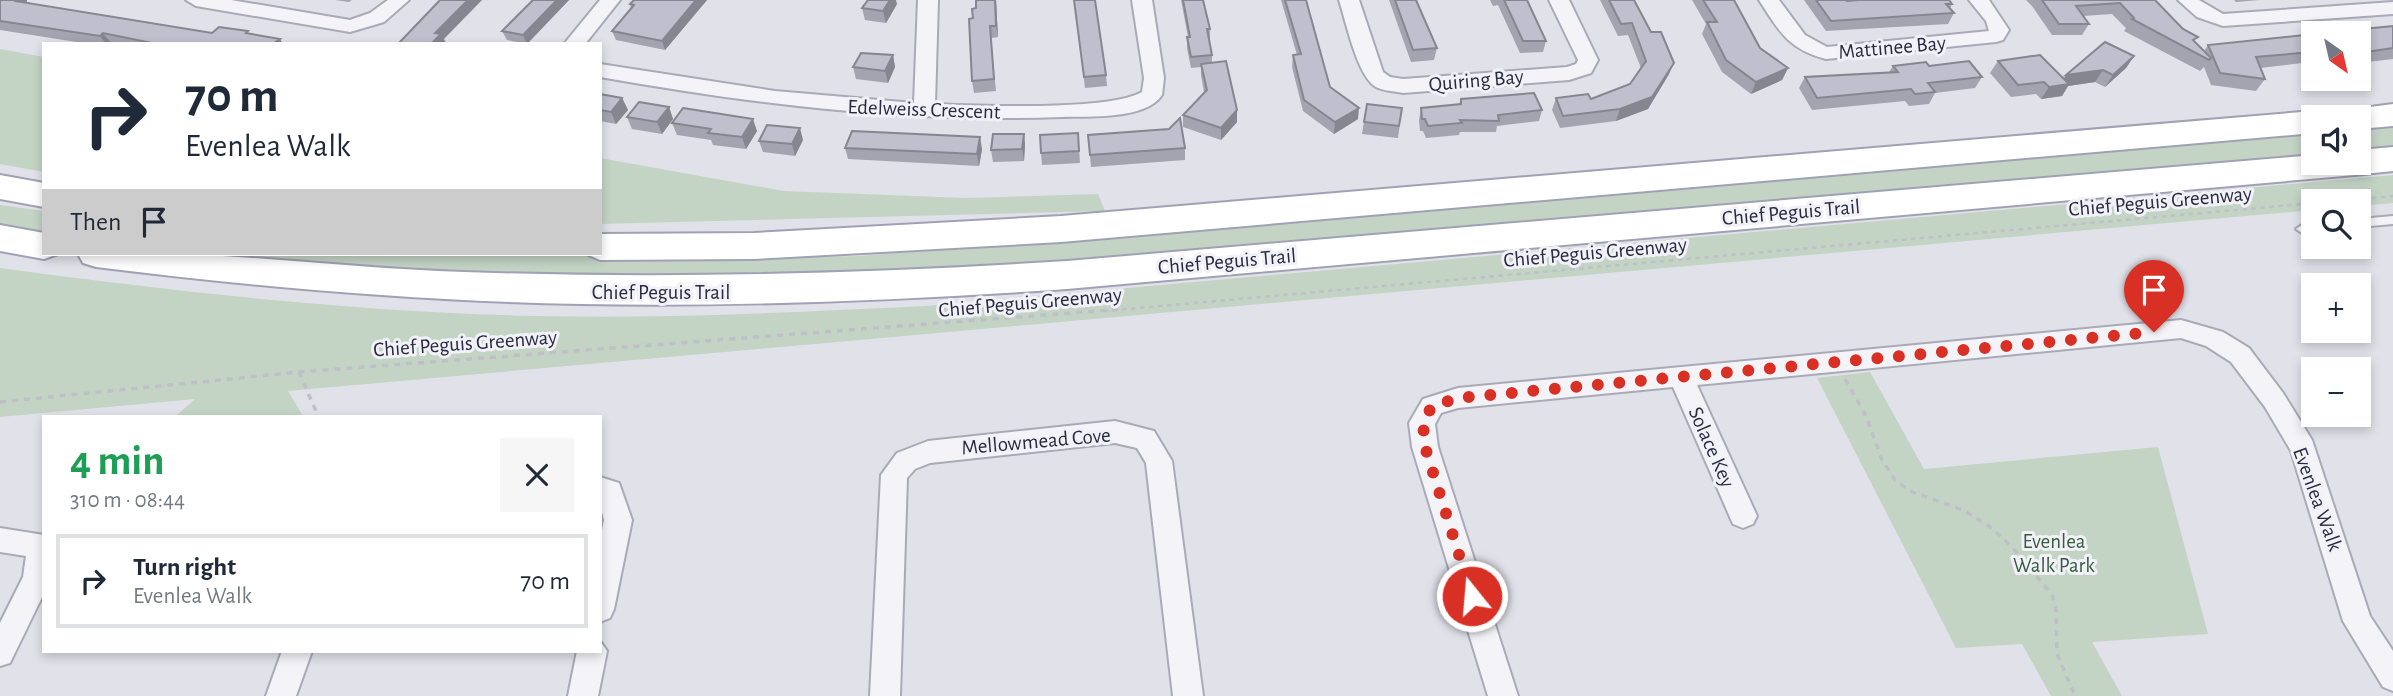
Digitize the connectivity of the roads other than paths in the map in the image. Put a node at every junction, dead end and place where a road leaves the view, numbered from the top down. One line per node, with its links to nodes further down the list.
1 (195, 0): 2 (street)
2 (399, 0)
3 (610, 0): 12 (street)
4 (928, 0): 14 (street)
5 (1142, 0): 14 (street, Edelweiss Crescent)
6 (1349, 0): 7 (street, Quiring Bay)
7 (1559, 0)
8 (1769, 0): 9 (street, Mattinee Bay)
9 (1979, 0)
10 (2188, 0): 11 (street)
11 (2393, 8)
12 (576, 42)
13 (602, 70): 14 (street, Edelweiss Crescent)
14 (924, 111)
15 (2393, 115): 16 (main road)
16 (2371, 117)
17 (2301, 123): 27 (main road, Chief Peguis Trail)
18 (2393, 159): 19 (main road, Chief Peguis Trail)
19 (2371, 161)
20 (2301, 168): 28 (main road, Chief Peguis Trail)
21 (0, 187): 22 (main road)
22 (42, 195)
23 (2393, 220): 24 (lane)
24 (2371, 222)
25 (0, 238): 26 (main road)
26 (42, 246)
27 (602, 247)
28 (113, 256)
29 (1681, 378): 31 (street, Solace Key); 37 (street, Evenlea Walk); 42 (street, Evenlea Walk)
30 (602, 489): 33 (street)
31 (1743, 516)
32 (0, 540): 34 (street)
33 (602, 599)
34 (0, 653)
35 (296, 653): 38 (street)
36 (592, 653): 39 (street)
37 (2393, 677)
38 (281, 696)
39 (583, 696)
40 (885, 696): 41 (street, Mellowmead Cove)
41 (1188, 696)
42 (1503, 696)

